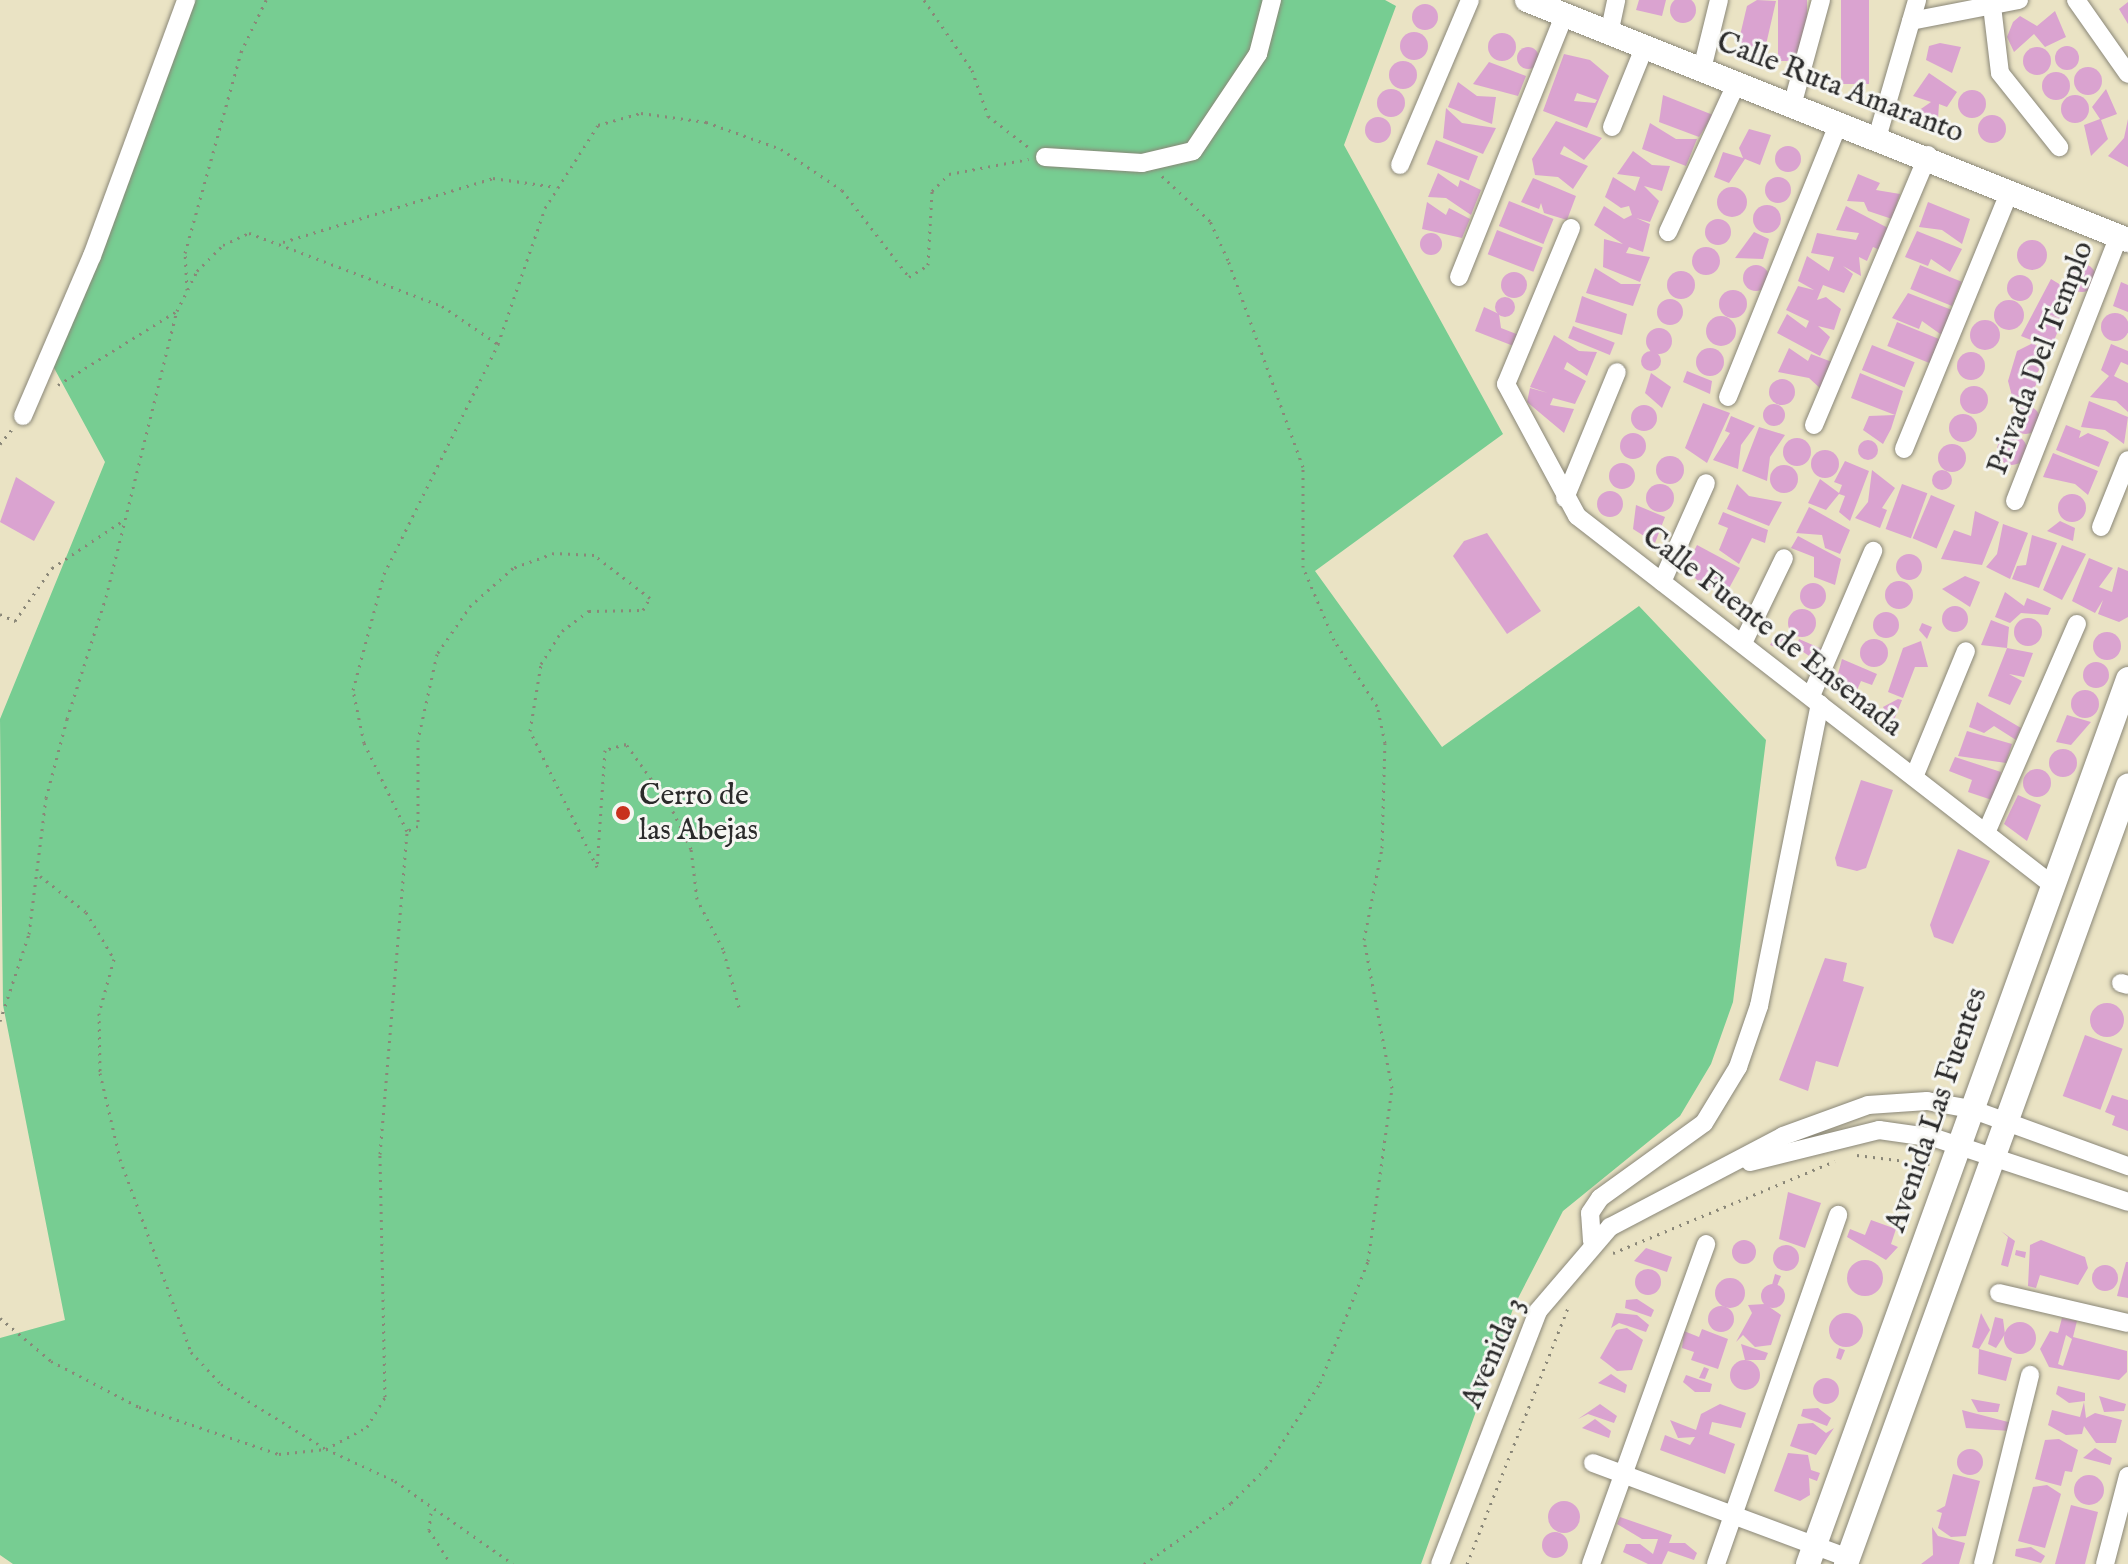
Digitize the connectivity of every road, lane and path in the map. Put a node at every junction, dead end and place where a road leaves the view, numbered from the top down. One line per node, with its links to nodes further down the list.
1 (186, 0): 43 (street)
2 (266, 0): 37 (path)
3 (924, 0): 27 (path)
4 (1272, 0): 28 (street)
5 (1470, 0): 29 (street)
6 (1527, 0): 14 (main road, Calle Ruta Amaranto)
7 (1616, 0): 16 (street)
8 (1719, 0): 18 (street)
9 (1821, 0): 21 (street)
10 (1917, 0): 15 (street)
11 (2076, 0): 19 (street)
12 (2014, 1): 13 (street)
13 (1992, 6): 15 (street); 25 (street)
14 (1564, 16): 16 (main road, Calle Ruta Amaranto); 36 (street)
15 (1911, 21): 24 (street)
16 (1609, 34): 17 (main road, Calle Ruta Amaranto)
17 (1644, 48): 18 (main road, Calle Ruta Amaranto); 23 (street)
18 (1702, 69): 20 (main road, Calle Ruta Amaranto)
19 (2128, 74)
20 (1736, 84): 21 (main road, Calle Ruta Amaranto); 33 (street)
21 (1792, 106): 22 (main road, Calle Ruta Amaranto)
22 (1838, 125): 24 (main road, Calle Ruta Amaranto); 42 (street)
23 (1612, 127)
24 (1877, 138): 26 (main road, Calle Ruta Amaranto)
25 (2059, 147)
26 (1928, 155): 31 (main road, Calle Ruta Amaranto); 44 (street)
27 (1045, 157): 28 (street); 30 (path)
28 (1142, 163): 100 (path)
29 (1400, 165)
30 (556, 187): 35 (path); 39 (path)
31 (2010, 191): 34 (main road, Calle Ruta Amaranto); 45 (street)
32 (1571, 228): 48 (street, Calle Fuente de Ensenada)
33 (1668, 232)
34 (2123, 238): 49 (street, Privada Del Templo)
35 (283, 242): 37 (path); 39 (path)
36 (1459, 277)
37 (187, 290): 38 (path)
38 (177, 311): 41 (path); 50 (path)
39 (498, 344): 63 (path)
40 (1617, 372): 48 (street)
41 (52, 389)
42 (1728, 397)
43 (23, 416)
44 (1814, 425)
45 (1904, 449)
46 (2128, 460): 51 (street)
47 (1706, 483): 54 (street)
48 (1565, 498): 54 (street, Calle Fuente de Ensenada)
49 (2015, 501)
50 (124, 520): 55 (path); 65 (path)
51 (2101, 527)
52 (1873, 551): 60 (street)
53 (1784, 558): 57 (street)
54 (1662, 582): 57 (street, Calle Fuente de Ensenada)
55 (0, 614)
56 (2077, 624): 64 (street)
57 (1743, 643): 60 (street, Calle Fuente de Ensenada)
58 (1966, 651): 61 (street)
59 (2128, 679): 66 (main road, Avenida Las Fuentes)
60 (1815, 700): 61 (street, Calle Fuente de Ensenada); 82 (street)
61 (1914, 777): 64 (street, Calle Fuente de Ensenada)
62 (2128, 786): 71 (main road)
63 (407, 831): 67 (path); 90 (path)
64 (1986, 833): 66 (street, Calle Fuente de Ensenada)
65 (38, 875): 68 (path); 90 (path)
66 (2051, 884): 69 (main road, Avenida Las Fuentes)
67 (739, 1007)
68 (0, 1021)
69 (1971, 1109): 70 (street, Avenida 3); 71 (street, Avenida 3); 73 (main road, Avenida Las Fuentes)
70 (1850, 1111): 72 (street); 77 (street, Avenida 3)
71 (2002, 1120): 75 (main road); 78 (street, Avenida 3)
72 (1855, 1134): 73 (street, Avenida 3); 77 (street, Avenida 3)
73 (1960, 1145): 75 (street, Avenida 3); 96 (main road, Avenida Las Fuentes)
74 (1852, 1154): 79 (path)
75 (1990, 1156): 80 (street, Avenida 3); 97 (main road)
76 (1837, 1160): 84 (path)
77 (1740, 1164): 82 (street, Avenida 3)
78 (2128, 1166)
79 (1936, 1172)
80 (2128, 1202)
81 (1838, 1215): 95 (street)
82 (1592, 1241): 101 (street, Avenida 3)
83 (1706, 1244): 92 (street)
84 (1609, 1256)
85 (1999, 1293): 88 (street)
86 (1573, 1299): 102 (path)
87 (0, 1318): 90 (path)
88 (2128, 1323)
89 (2030, 1375): 105 (street)
90 (326, 1449): 94 (path)
91 (1593, 1463): 92 (street)
92 (1625, 1475): 95 (street); 103 (street)
93 (2128, 1476): 106 (street)
94 (431, 1513): 98 (path); 99 (path)
95 (1731, 1513): 96 (street); 104 (street)
96 (1811, 1555): 97 (street)
97 (1847, 1561)
98 (451, 1564)
99 (513, 1564)
100 (1144, 1564)
101 (1440, 1564)
102 (1467, 1564)
103 (1591, 1564)
104 (1716, 1564)
105 (1983, 1564)
106 (2105, 1564)

